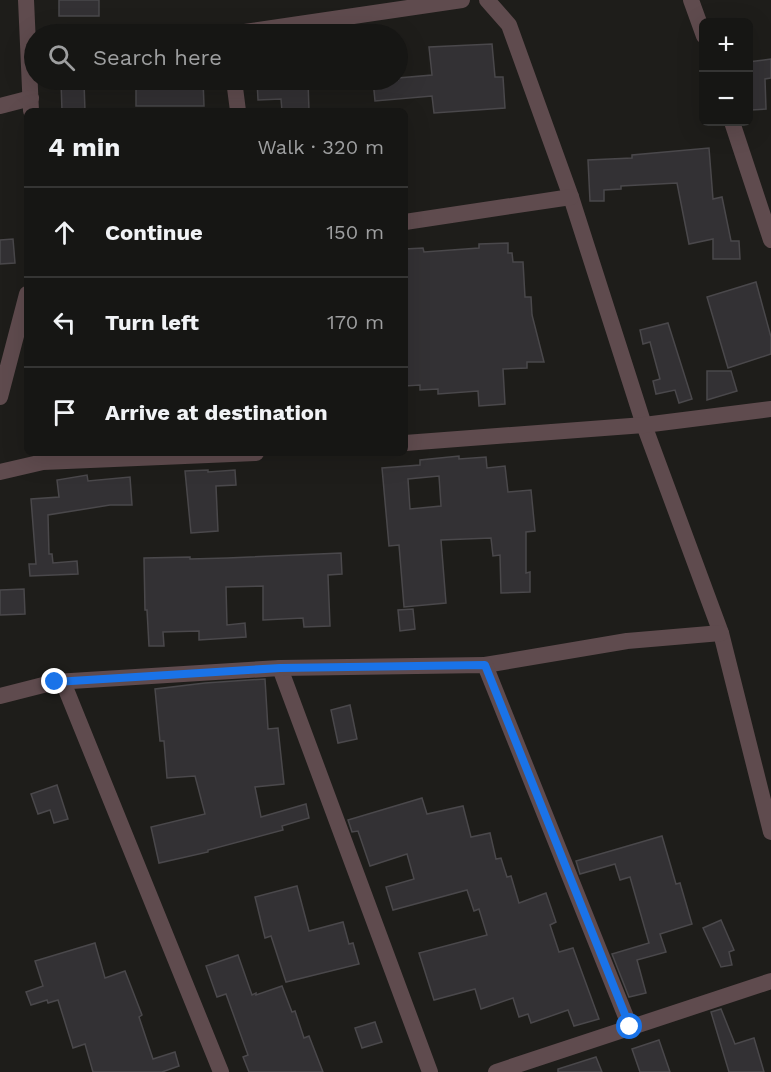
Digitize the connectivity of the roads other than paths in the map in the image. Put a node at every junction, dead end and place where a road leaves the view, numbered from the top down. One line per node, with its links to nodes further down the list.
1 (26, 0): 6 (street)
2 (462, 0): 7 (street)
3 (487, 0): 13 (street)
4 (692, 0): 5 (street)
5 (699, 21)
6 (29, 24)
7 (299, 24)
8 (235, 90): 11 (street)
9 (31, 104): 10 (street)
10 (0, 106)
11 (238, 108)
12 (733, 126): 15 (street)
13 (571, 197): 14 (street); 19 (street)
14 (408, 222)
15 (771, 240)
16 (24, 305): 17 (street)
17 (0, 397)
18 (771, 409): 19 (street)
19 (644, 425): 20 (street); 24 (street)
20 (408, 443)
21 (96, 456): 22 (street)
22 (43, 457): 23 (street)
23 (0, 472)
24 (721, 633): 25 (street); 29 (street)
25 (485, 665): 26 (street); 31 (street)
26 (280, 668): 27 (street); 33 (street)
27 (63, 682): 28 (street); 32 (street)
28 (0, 696)
29 (771, 832)
30 (771, 981): 31 (street)
31 (630, 1027): 34 (street)
32 (221, 1072)
33 (430, 1072)
34 (496, 1072)

